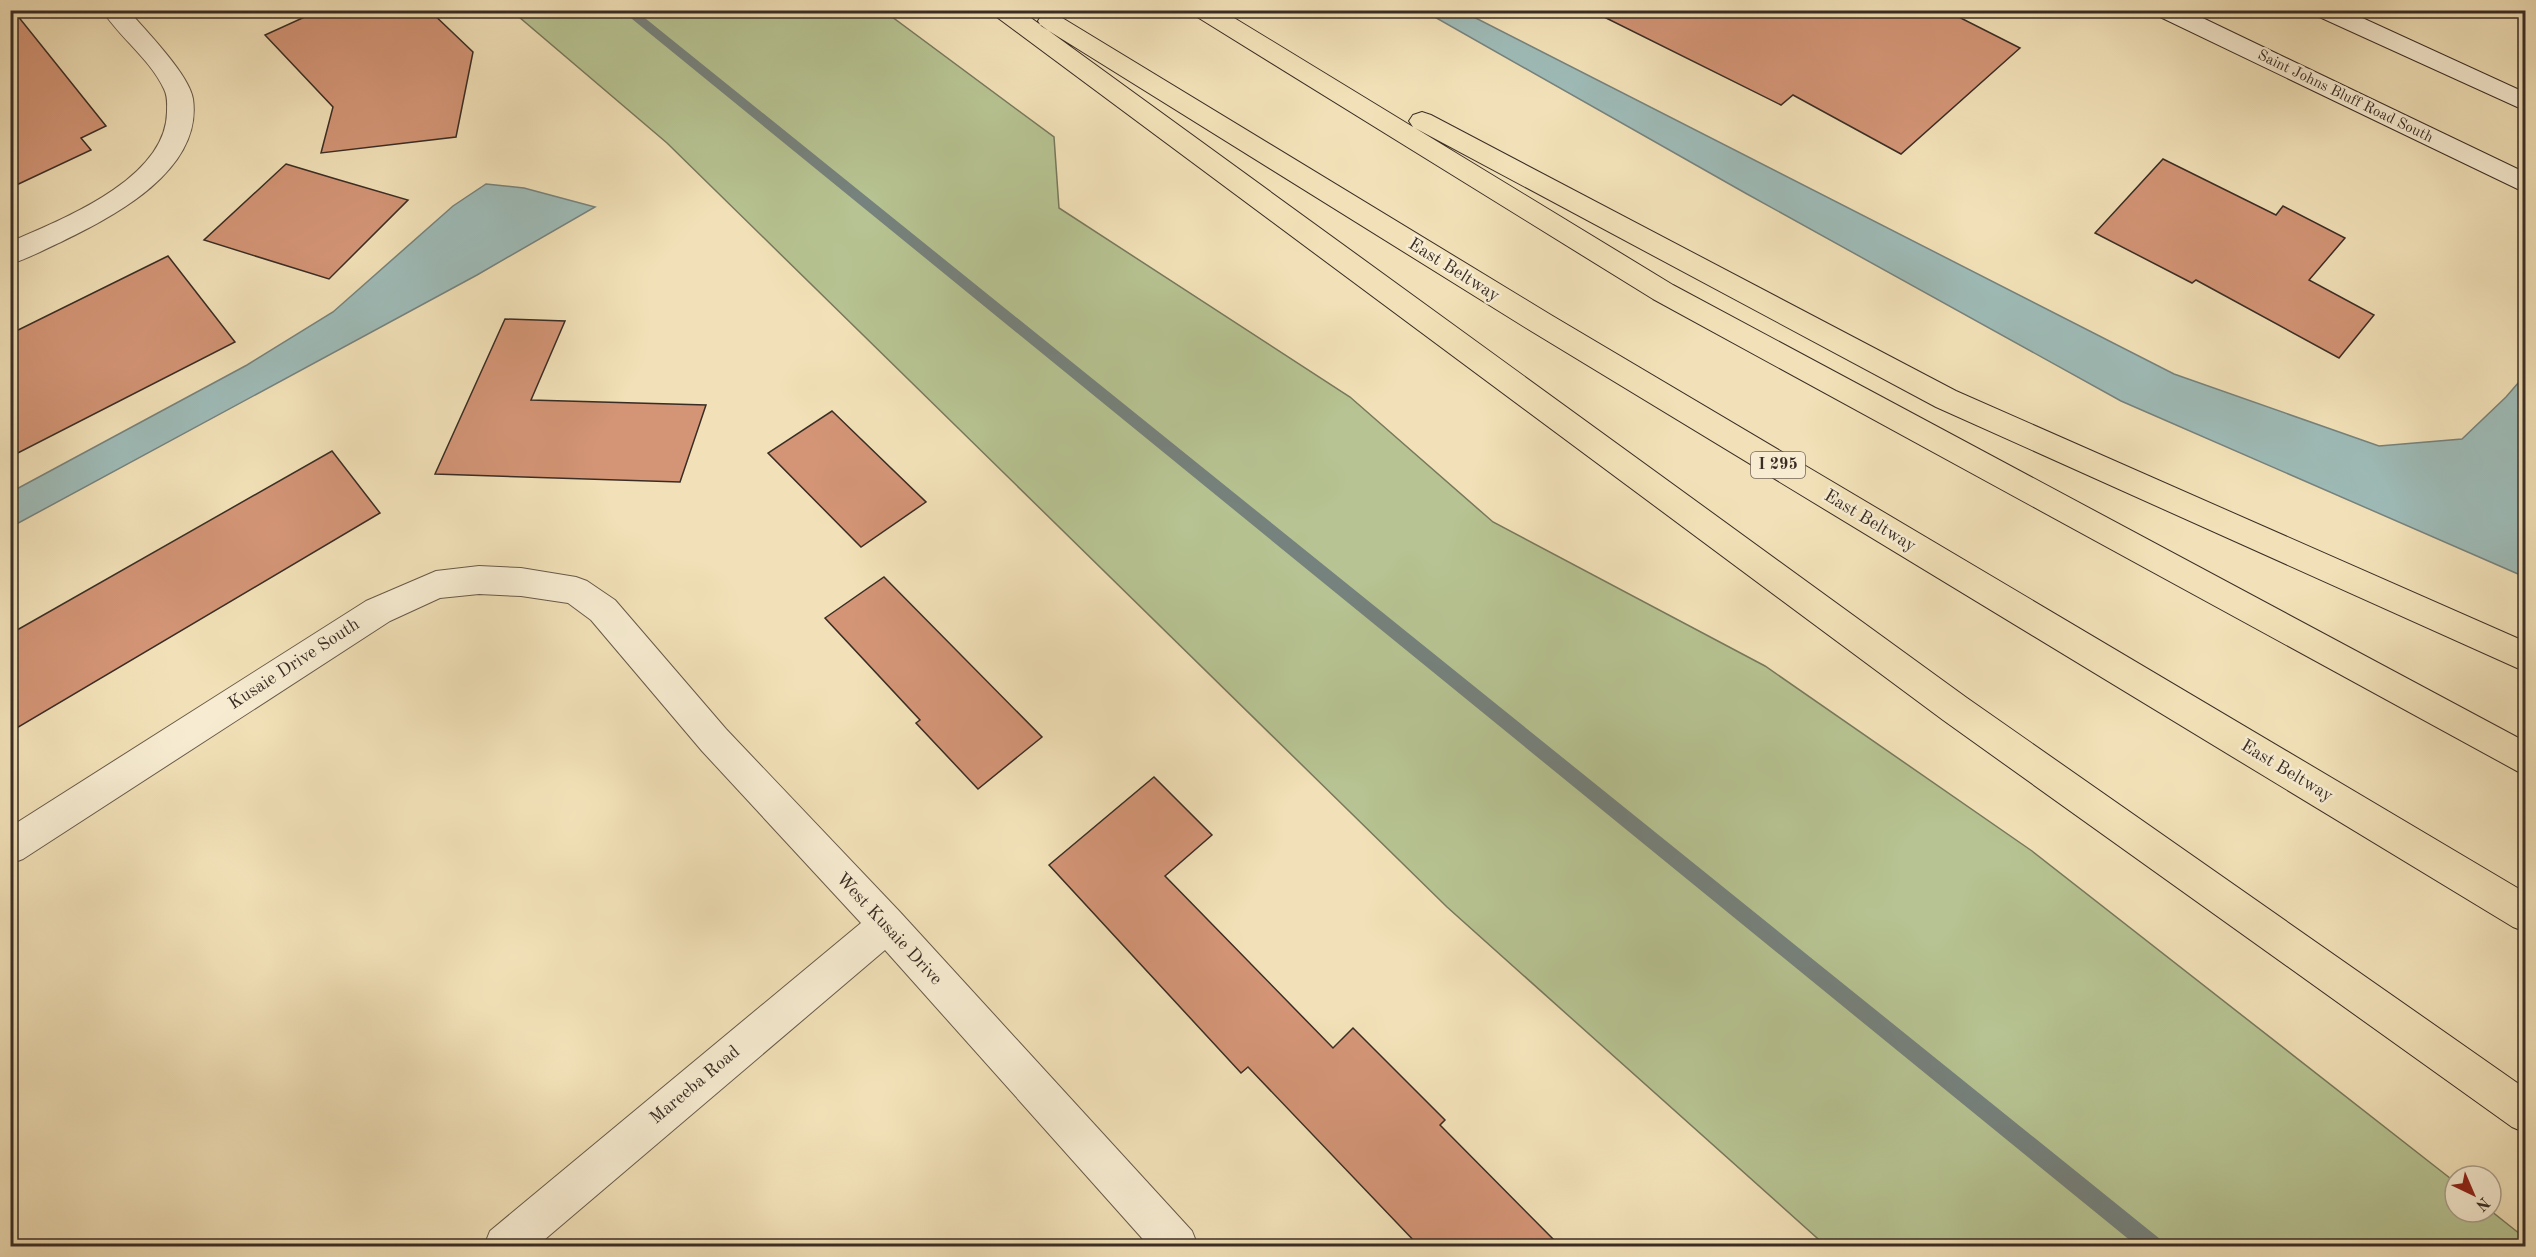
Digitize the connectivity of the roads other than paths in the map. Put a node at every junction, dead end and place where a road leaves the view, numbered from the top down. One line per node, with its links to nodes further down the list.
1 (114, 10): 10 (street)
2 (1003, 10): 17 (highway)
3 (1033, 10): 15 (highway, East Beltway / I 295)
4 (1203, 10): 13 (highway)
5 (1215, 10): 12 (highway)
6 (2165, 10): 9 (street, Saint Johns Bluff Road South)
7 (2324, 10): 8 (street)
8 (2526, 103)
9 (2526, 184)
10 (10, 254)
11 (603, 610): 14 (street, Kusaie Drive South); 16 (street, West Kusaie Drive)
12 (2526, 658)
13 (2526, 760)
14 (10, 847)
15 (2526, 914)
16 (887, 925): 18 (street, Mareeba Road); 19 (street, West Kusaie Drive)
17 (2526, 1113)
18 (505, 1246)
19 (1177, 1246)

